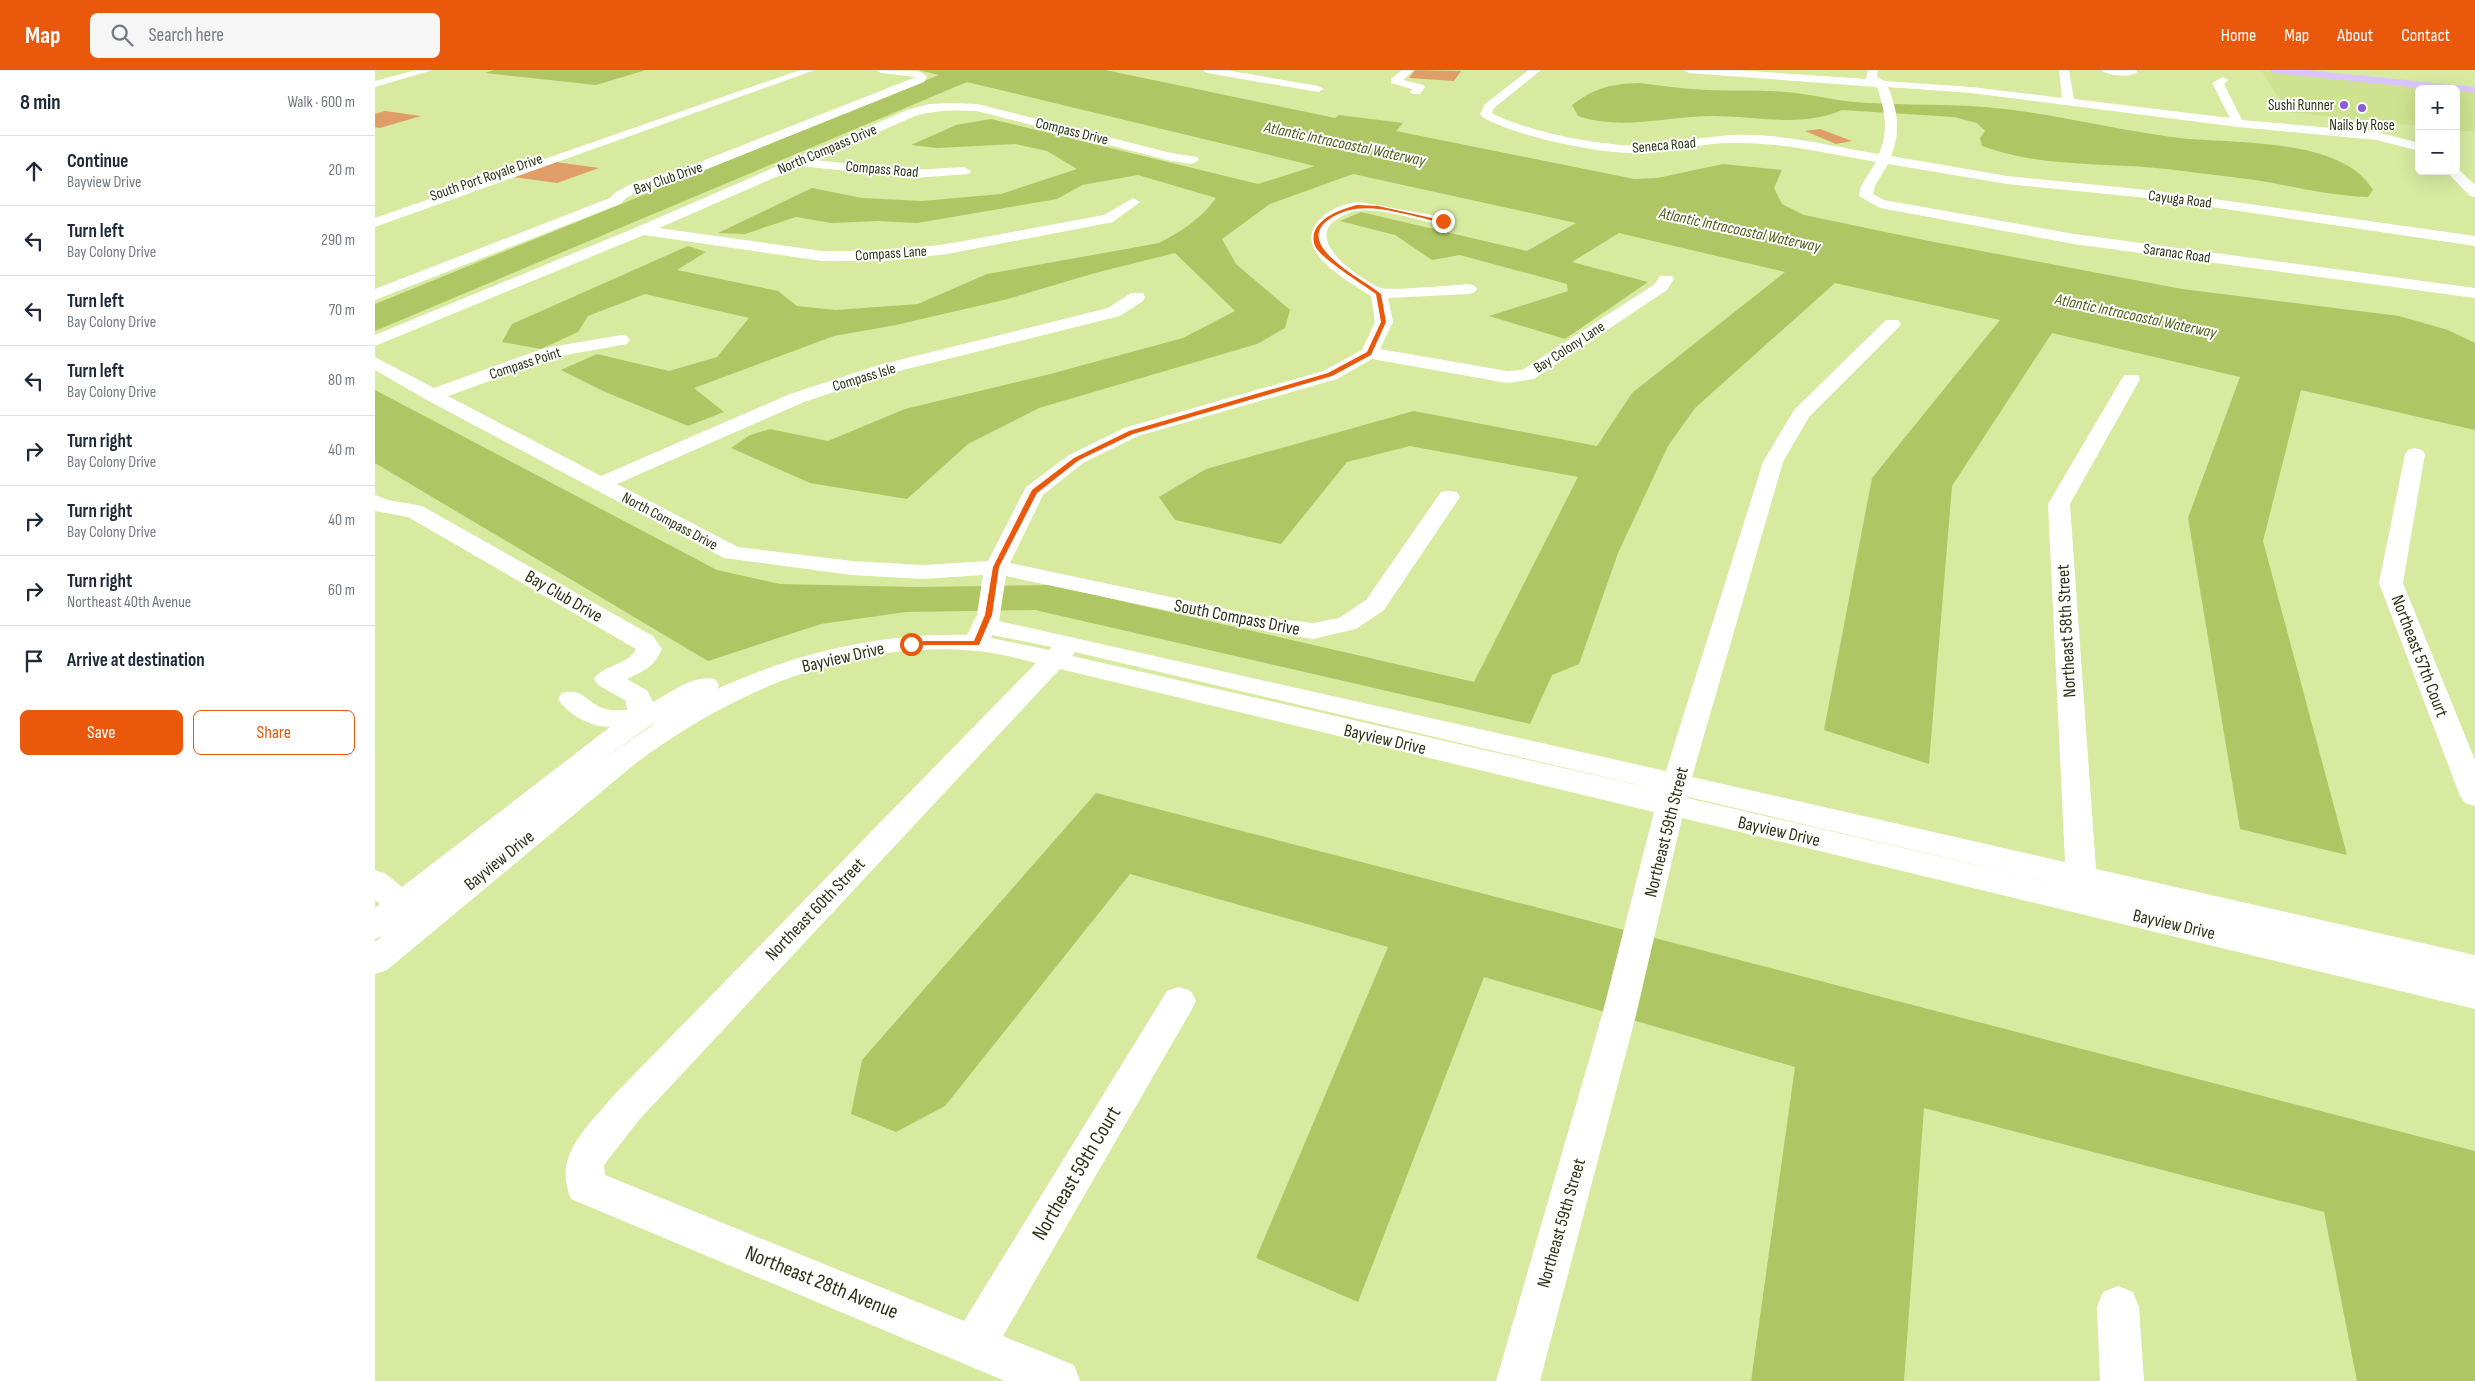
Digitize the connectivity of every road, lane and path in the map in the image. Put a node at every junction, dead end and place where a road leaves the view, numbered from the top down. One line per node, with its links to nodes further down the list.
1 (405, 70): 16 (street)
2 (428, 70): 19 (street)
3 (810, 70): 37 (street)
4 (881, 70): 44 (street, Bay Club Drive)
5 (1213, 70): 20 (street)
6 (1409, 70): 22 (street)
7 (1536, 70): 28 (street, Seneca Road)
8 (1689, 70): 13 (street)
9 (1873, 70): 18 (street)
10 (2064, 70): 23 (street)
11 (2106, 70): 15 (street)
12 (2274, 70): 21 (main road)
13 (1761, 72): 18 (street)
14 (1891, 72): 18 (street)
15 (2132, 72)
16 (375, 78)
17 (2223, 80): 25 (street)
18 (1881, 82): 23 (street); 28 (street)
19 (375, 84)
20 (1318, 89)
21 (2475, 90)
22 (1416, 92)
23 (2068, 100): 25 (street)
24 (951, 106): 29 (street, Compass Drive); 30 (street, North Compass Drive)
25 (2239, 122): 27 (street)
26 (596, 138): 35 (street, South Port Royale Drive)
27 (2415, 146)
28 (1885, 158): 39 (street, Cayuga Road); 42 (street, Saranac Road)
29 (1192, 160)
30 (799, 162): 31 (street, Compass Road); 38 (street, North Compass Drive)
31 (964, 171)
32 (2470, 181): 33 (street)
33 (2475, 193)
34 (1133, 202): 38 (street, Compass Lane)
35 (375, 213)
36 (1443, 221): 43 (street)
37 (375, 223)
38 (642, 230): 48 (street, North Compass Drive)
39 (2475, 241)
40 (1666, 279): 49 (street, Bay Colony Lane)
41 (1469, 289): 43 (street)
42 (2475, 293)
43 (1379, 294): 49 (street)
44 (375, 295)
45 (1137, 297): 54 (street, Compass Isle)
46 (1891, 324): 62 (street, Northeast 59th Street)
47 (621, 340): 52 (street, Compass Point)
48 (375, 341)
49 (1369, 353): 57 (street)
50 (375, 362): 52 (street, North Compass Drive)
51 (2131, 380): 65 (street, Northeast 58th Street)
52 (432, 394): 54 (street, North Compass Drive)
53 (2415, 454): 63 (street, Northeast 57th Court)
54 (600, 484): 57 (street, North Compass Drive)
55 (1449, 497): 57 (street, South Compass Drive)
56 (375, 502): 61 (street, Bay Club Drive)
57 (995, 575): 58 (street)
58 (983, 628): 59 (street, Bayview Drive); 61 (street, Bayview Drive)
59 (1060, 653): 62 (street, Bayview Drive); 73 (street, Northeast 60th Street)
60 (571, 699): 61 (street)
61 (649, 727): 66 (street, Bayview Drive); 69 (street, Bayview Drive)
62 (1673, 795): 65 (street, Bayview Drive); 77 (street, Northeast 59th Street)
63 (2475, 796)
64 (375, 882): 66 (street)
65 (2081, 890): 68 (street, Bayview Drive)
66 (402, 904): 67 (street, Bayview Drive)
67 (375, 926)
68 (2282, 937): 70 (street, Bayview Drive); 71 (street, Bayview Drive)
69 (375, 961)
70 (2475, 968)
71 (2475, 995)
72 (1179, 1001): 75 (street, Northeast 59th Court)
73 (585, 1186): 75 (street, Northeast 28th Avenue)
74 (2118, 1307): 78 (street)
75 (973, 1344): 76 (street, Northeast 28th Avenue)
76 (1058, 1381)
77 (1517, 1381)
78 (2123, 1381)

